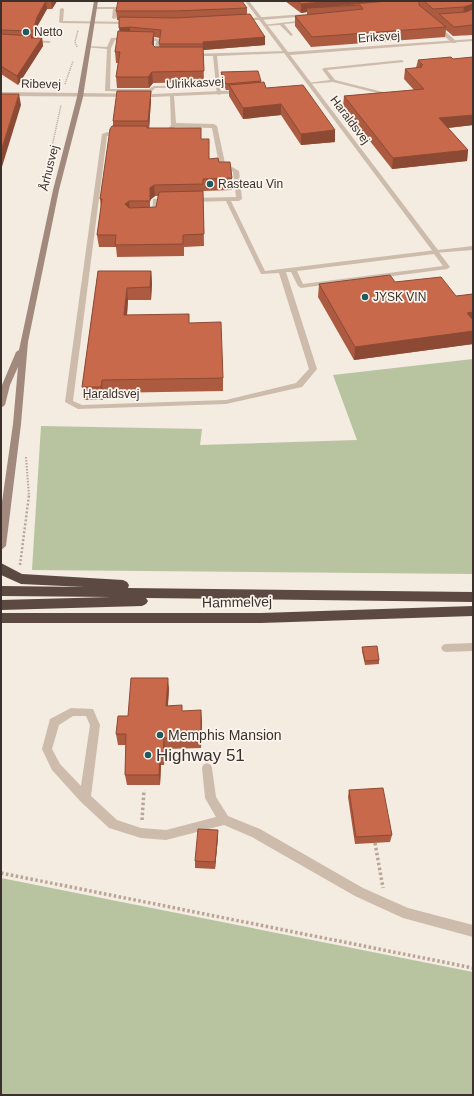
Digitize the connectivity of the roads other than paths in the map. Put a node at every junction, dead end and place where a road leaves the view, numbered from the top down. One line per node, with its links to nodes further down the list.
1 (96, 1): 3 (main road, Århusvej)
2 (247, 1): 7 (street, Haraldsvej)
3 (94, 8): 6 (lane); 11 (main road, Århusvej)
4 (62, 9): 11 (lane)
5 (322, 14): 7 (lane)
6 (114, 18)
7 (260, 18): 8 (lane); 14 (street, Haraldsvej)
8 (234, 20)
9 (312, 21): 13 (lane)
10 (438, 21): 21 (lane)
11 (91, 23): 12 (lane); 22 (main road, Århusvej)
12 (138, 23)
13 (281, 23): 14 (lane); 15 (lane)
14 (265, 25): 24 (street, Haraldsvej)
15 (291, 35)
16 (133, 38): 23 (lane)
17 (140, 38): 25 (lane)
18 (473, 40): 21 (street, Eriksvej)
19 (25, 41): 20 (lane)
20 (49, 42)
21 (454, 42): 24 (street, Eriksvej)
22 (88, 47): 23 (lane); 37 (main road, Århusvej)
23 (109, 48): 33 (lane)
24 (287, 53): 27 (lane); 30 (street, Haraldsvej)
25 (163, 55)
26 (184, 55): 27 (lane)
27 (215, 55): 31 (lane)
28 (402, 61): 29 (lane)
29 (333, 81): 30 (lane); 36 (lane)
30 (308, 85): 47 (street, Haraldsvej)
31 (218, 86): 33 (lane); 35 (lane)
32 (250, 91): 35 (street, Ulrikkasvej)
33 (149, 93): 37 (street, Ulrikkasvej); 38 (street, Ulrikkasvej)
34 (1, 94): 37 (street, Ribevej)
35 (219, 94): 38 (street, Ulrikkasvej)
36 (386, 94)
37 (80, 96): 50 (main road, Århusvej)
38 (172, 96): 39 (lane)
39 (174, 125): 41 (lane); 44 (lane)
40 (128, 134): 49 (lane, Haraldsvej)
41 (158, 134)
42 (177, 200): 45 (lane)
43 (184, 200): 44 (lane)
44 (228, 200): 49 (lane)
45 (149, 216)
46 (473, 248): 47 (street)
47 (436, 252): 48 (lane); 48 (lane, Haraldsvej)
48 (293, 270): 49 (lane)
49 (282, 271)
50 (24, 342): 51 (main road, Århusvej); 52 (main road, Århusvej)
51 (1, 405)
52 (1, 546)
53 (1, 567): 55 (highway)
54 (1, 591): 55 (highway, Hammelvej)
55 (327, 596): 56 (highway, Hammelvej); 57 (highway)
56 (473, 597)
57 (1, 605)
58 (473, 611): 61 (highway, Hammelvej)
59 (1, 612): 61 (main road)
60 (1, 618): 61 (highway, Hammelvej)
61 (15, 618)
62 (473, 647): 63 (lane)
63 (446, 648)
64 (206, 768): 66 (lane)
65 (85, 798): 65 (lane); 66 (lane)
66 (224, 820): 67 (lane)
67 (473, 931)

